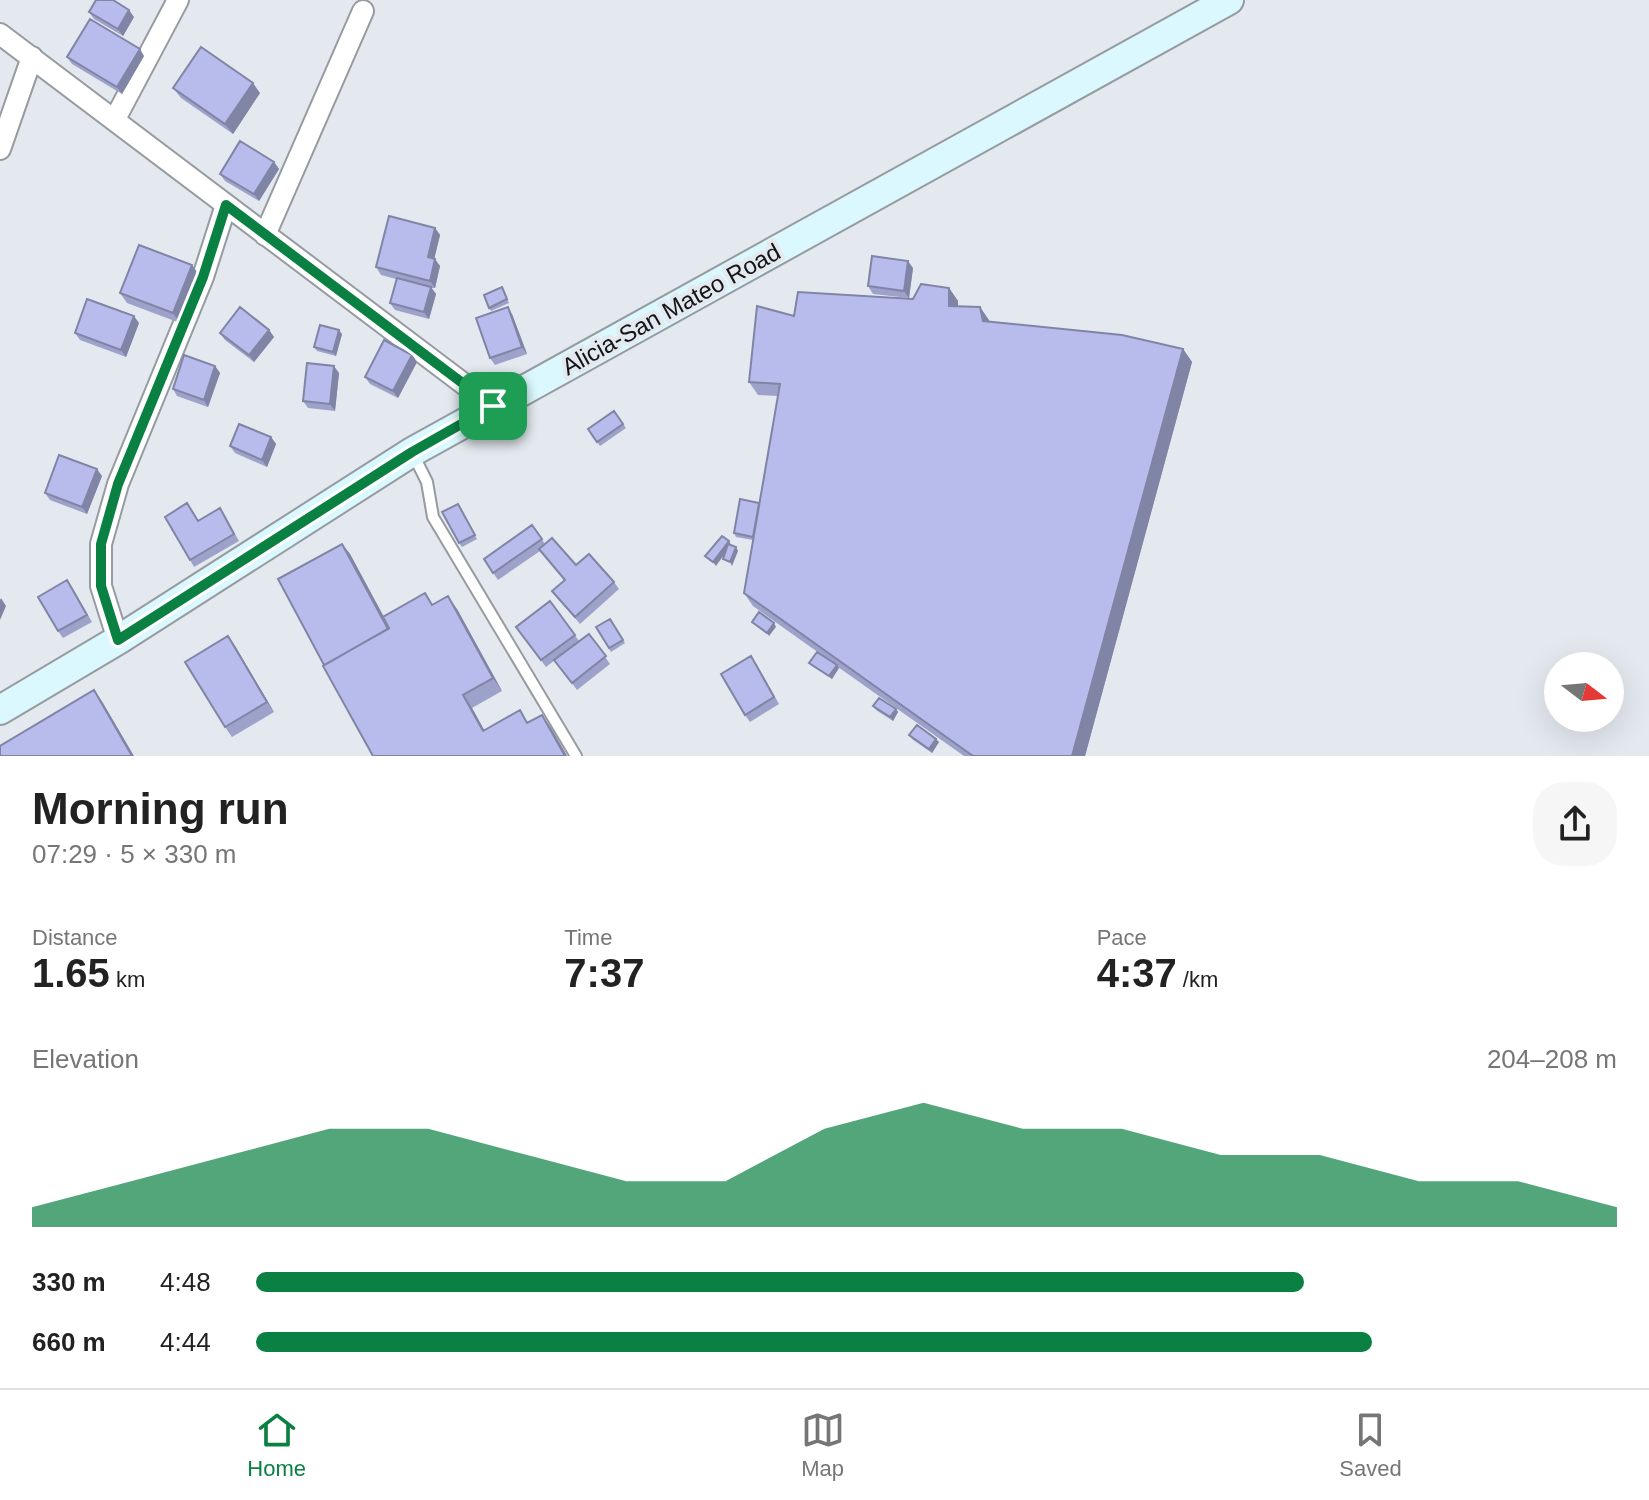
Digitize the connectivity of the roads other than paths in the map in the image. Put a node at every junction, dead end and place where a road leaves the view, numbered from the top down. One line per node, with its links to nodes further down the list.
1 (178, 0): 6 (street)
2 (1229, 0): 10 (main road, Alicia-San Mateo Road)
3 (363, 11): 9 (street)
4 (0, 34): 5 (street)
5 (32, 57): 6 (street); 7 (street)
6 (115, 119): 8 (street)
7 (0, 149)
8 (226, 205): 9 (street); 12 (street)
9 (265, 235): 10 (street)
10 (493, 406): 11 (main road, Alicia-San Mateo Road)
11 (412, 452): 12 (main road, Alicia-San Mateo Road); 14 (lane)
12 (118, 640): 13 (main road, Alicia-San Mateo Road)
13 (0, 710)
14 (576, 756)

